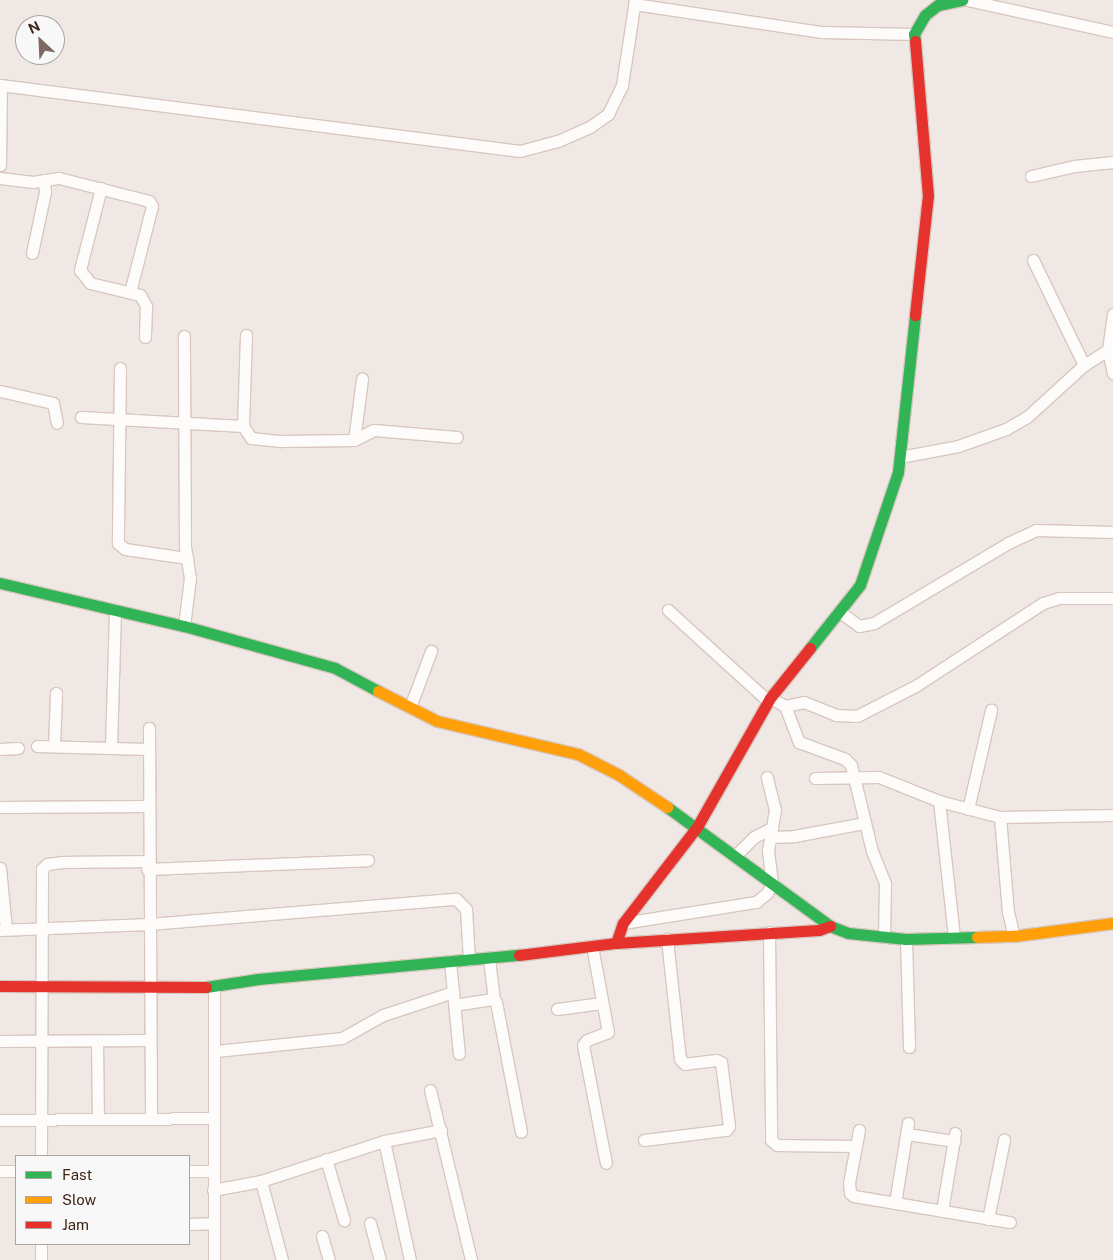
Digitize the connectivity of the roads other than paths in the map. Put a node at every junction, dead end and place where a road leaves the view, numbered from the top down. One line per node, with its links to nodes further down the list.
1 (962, 0): 5 (street)
2 (967, 0): 4 (street)
3 (635, 2): 5 (street); 6 (street)
4 (1113, 32)
5 (914, 34): 33 (street)
6 (0, 85): 8 (street)
7 (1113, 162): 9 (street)
8 (0, 165)
9 (1031, 176)
10 (0, 178): 11 (street)
11 (44, 180): 12 (street); 13 (street)
12 (101, 188): 15 (street); 15 (street)
13 (32, 253)
14 (1033, 260): 21 (street)
15 (130, 292): 19 (street)
16 (1113, 314): 20 (street)
17 (246, 335): 30 (street)
18 (184, 336): 28 (street)
19 (146, 337)
20 (1111, 348): 21 (street); 23 (street)
21 (1084, 365): 33 (street)
22 (120, 368): 27 (street)
23 (1113, 373)
24 (362, 379): 32 (street)
25 (0, 391): 29 (street)
26 (81, 418): 27 (street)
27 (118, 420): 28 (street); 35 (street)
28 (184, 421): 30 (street); 35 (street)
29 (57, 423)
30 (243, 426): 32 (street)
31 (458, 437): 32 (street)
32 (354, 440)
33 (900, 457): 40 (street)
34 (1113, 532): 40 (street)
35 (187, 558): 41 (street)
36 (0, 583): 39 (street)
37 (1113, 598): 45 (street)
38 (668, 610): 44 (street)
39 (115, 611): 41 (street); 51 (street)
40 (839, 614): 44 (street)
41 (184, 626): 46 (street)
42 (431, 651): 46 (street)
43 (56, 692): 50 (street)
44 (771, 697): 45 (street); 65 (street)
45 (785, 706): 56 (street)
46 (410, 707): 65 (street)
47 (991, 710): 61 (street)
48 (149, 728): 54 (street)
49 (37, 746): 50 (street)
50 (54, 746): 51 (street)
51 (111, 747): 54 (street)
52 (18, 748): 53 (street)
53 (0, 749)
54 (149, 749): 59 (street)
55 (767, 776): 66 (street)
56 (851, 776): 57 (street); 58 (street); 64 (street)
57 (815, 778)
58 (939, 801): 61 (street); 81 (street)
59 (148, 806): 60 (street); 69 (street)
60 (0, 807)
61 (968, 809): 63 (street)
62 (1113, 815): 63 (street)
63 (1000, 817): 80 (street)
64 (864, 822): 66 (street); 79 (street)
65 (696, 827): 67 (street); 72 (street)
66 (771, 832): 67 (street); 71 (street)
67 (735, 856): 71 (street)
68 (368, 860): 69 (street)
69 (147, 865): 74 (street); 75 (street)
70 (0, 868): 77 (street)
71 (772, 883): 72 (street); 76 (street)
72 (623, 923): 84 (street)
73 (1113, 923): 80 (street)
74 (148, 924): 75 (street); 87 (street); 92 (street)
75 (41, 926): 77 (street); 90 (street)
76 (830, 926): 78 (street); 79 (street)
77 (3, 930)
78 (769, 932): 82 (street); 117 (street)
79 (884, 936): 83 (street)
80 (1014, 936): 81 (street)
81 (954, 937): 83 (street)
82 (667, 939): 84 (street); 114 (street)
83 (906, 939): 102 (street)
84 (616, 943): 85 (street)
85 (592, 946): 86 (street); 95 (street)
86 (490, 959): 87 (street); 94 (street)
87 (469, 960): 88 (street)
88 (450, 961): 91 (street); 93 (street)
89 (0, 986): 90 (street)
90 (40, 986): 92 (street); 98 (street)
91 (214, 986): 92 (street); 103 (street)
92 (149, 987): 99 (street)
93 (453, 992): 96 (street); 103 (street)
94 (494, 1000): 96 (street); 113 (street)
95 (602, 1003): 97 (street); 120 (street)
96 (454, 1005): 104 (street)
97 (557, 1009)
98 (40, 1040): 100 (street); 101 (street); 108 (street)
99 (149, 1040): 101 (street); 106 (street)
100 (0, 1041)
101 (97, 1041): 109 (street)
102 (909, 1047)
103 (216, 1051): 107 (street)
104 (459, 1054)
105 (430, 1090): 111 (street)
106 (151, 1118): 107 (street); 109 (street)
107 (214, 1118): 123 (street)
108 (41, 1119): 109 (street); 110 (street); 118 (street)
109 (98, 1119)
110 (0, 1120)
111 (440, 1130): 116 (street); 143 (street)
112 (859, 1130): 117 (street)
113 (521, 1132)
114 (644, 1140)
115 (1004, 1140): 129 (street)
116 (384, 1141): 119 (street); 142 (street)
117 (856, 1146): 127 (street)
118 (41, 1155)
119 (326, 1159): 125 (street); 130 (street)
120 (606, 1163)
121 (15, 1171): 124 (street)
122 (190, 1171): 123 (street)
123 (213, 1171): 126 (street)
124 (0, 1172)
125 (261, 1181): 126 (street); 139 (street)
126 (213, 1190): 134 (street)
127 (895, 1203): 128 (street); 128 (street)
128 (942, 1211): 129 (street)
129 (988, 1219): 131 (street)
130 (344, 1220)
131 (1010, 1222)
132 (370, 1223): 141 (street)
133 (190, 1224): 134 (street)
134 (213, 1224): 138 (street)
135 (322, 1236): 140 (street)
136 (41, 1245): 137 (street)
137 (41, 1260)
138 (214, 1260)
139 (282, 1260)
140 (329, 1260)
141 (380, 1260)
142 (410, 1260)
143 (471, 1260)

